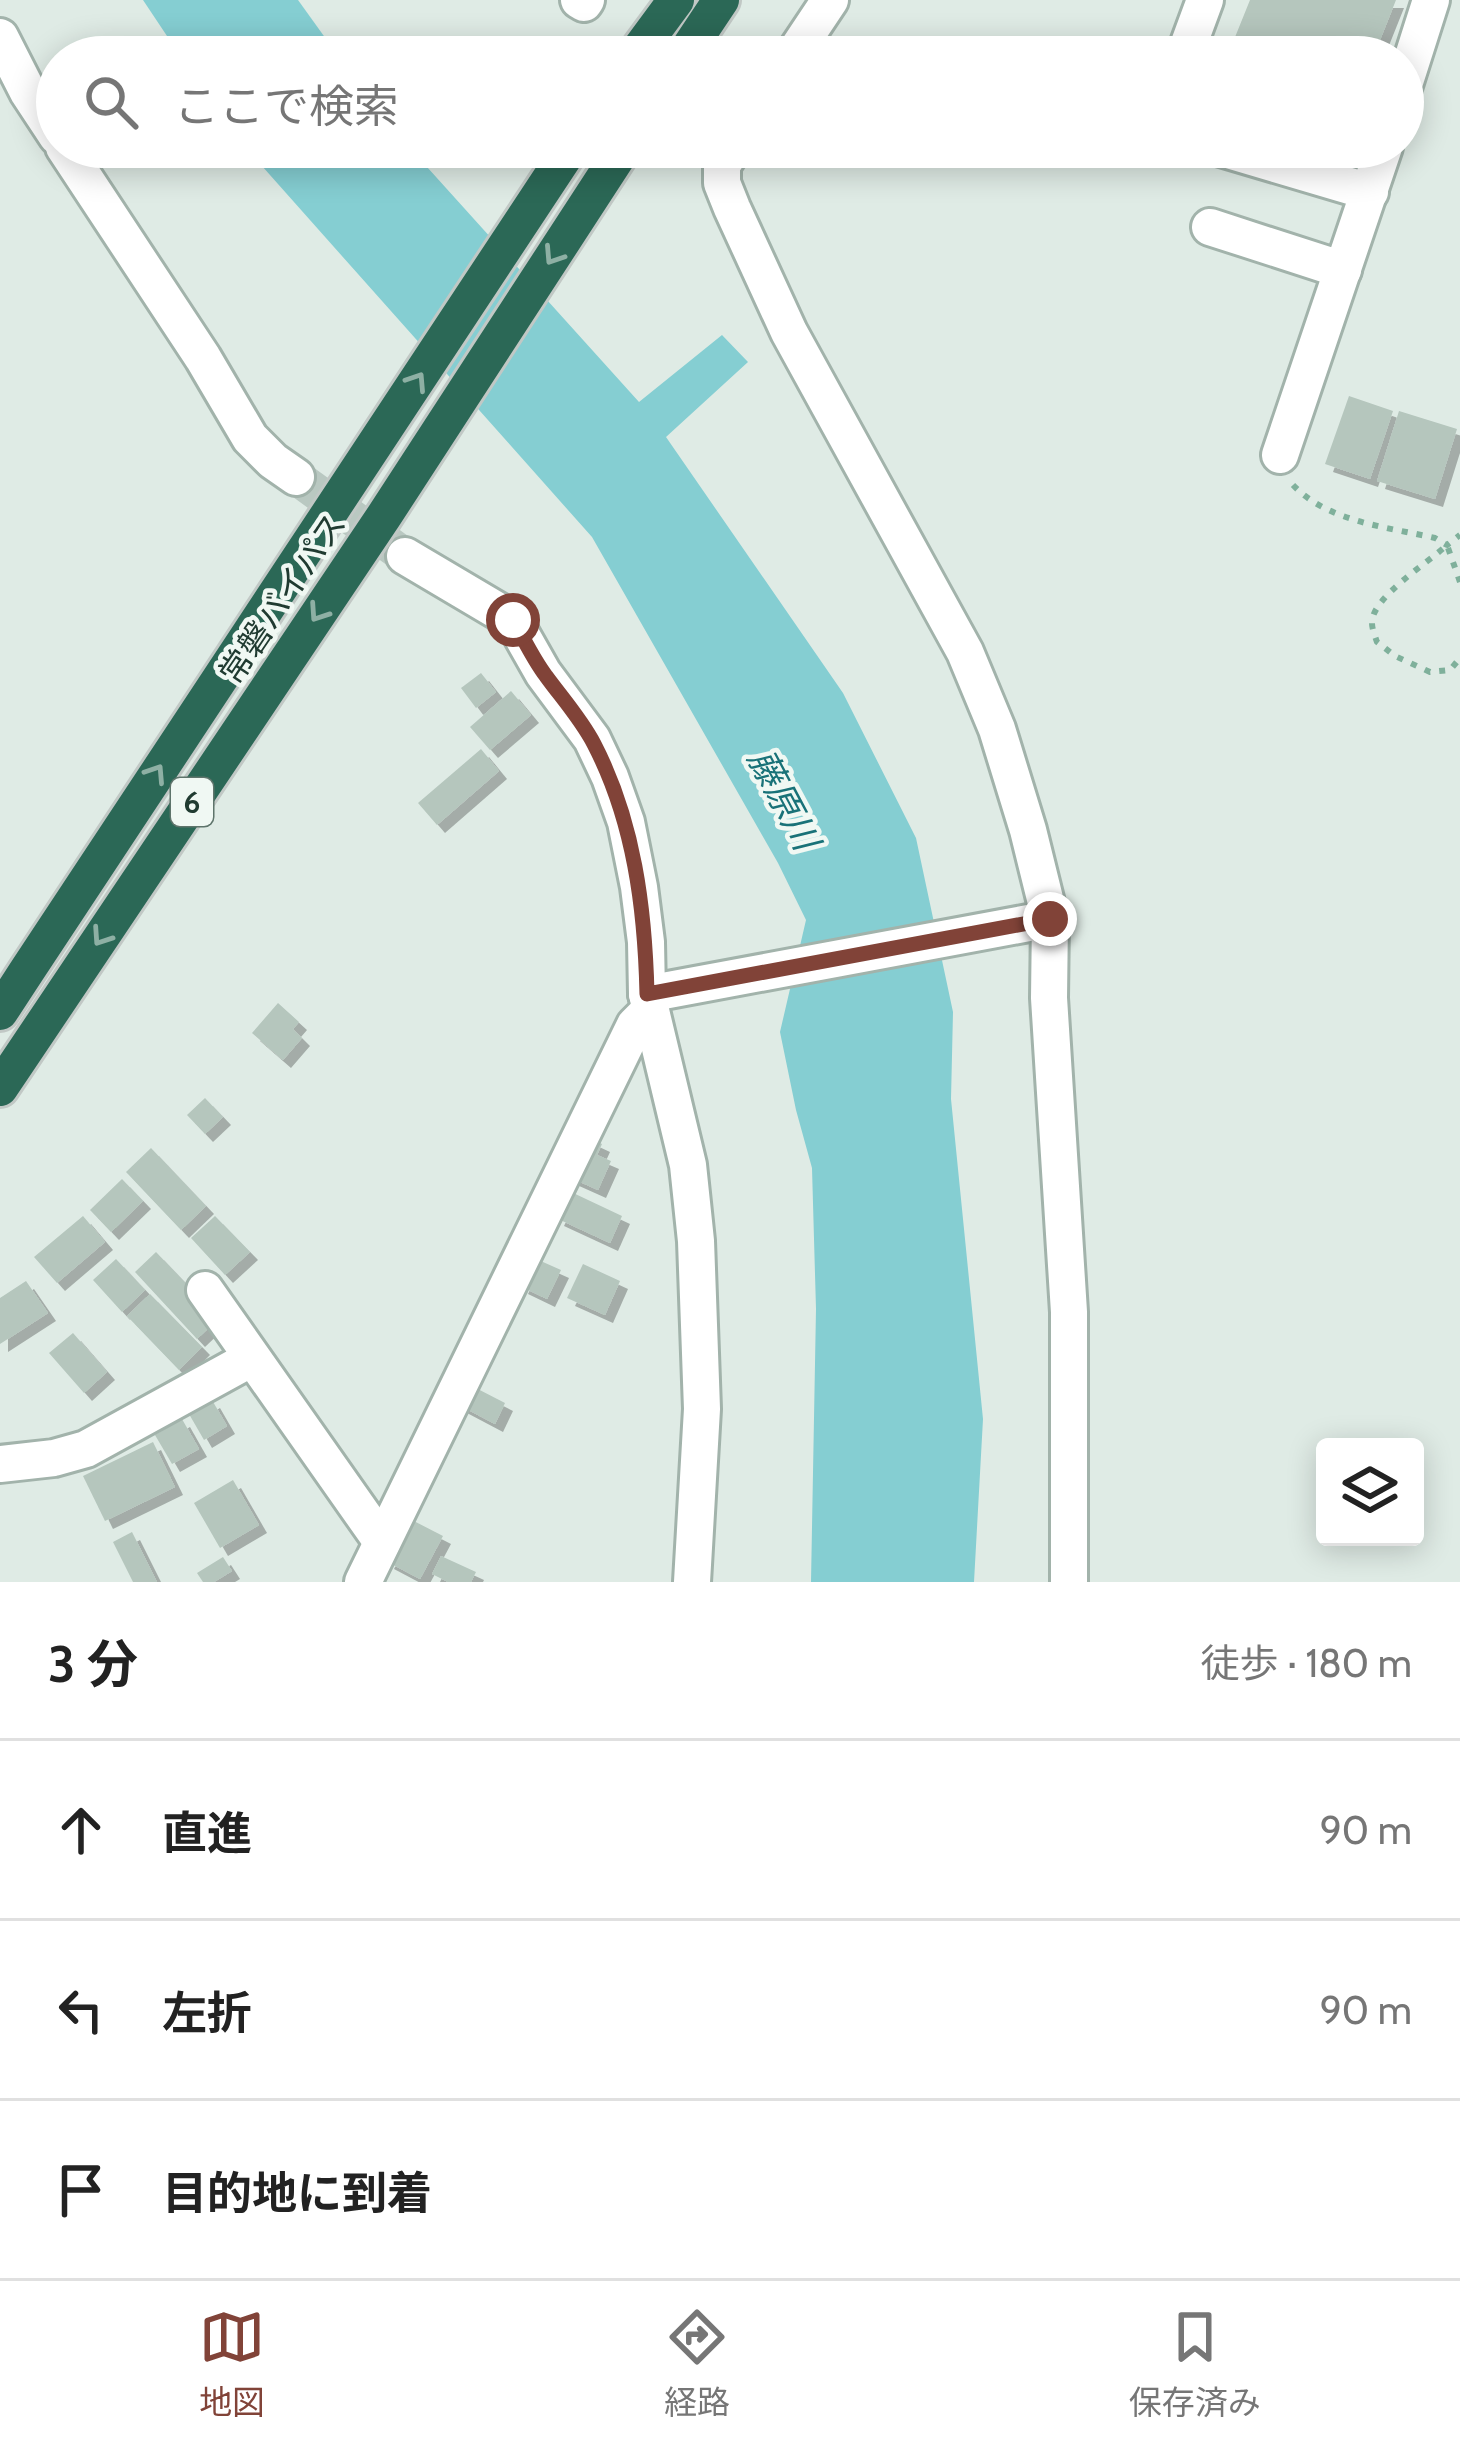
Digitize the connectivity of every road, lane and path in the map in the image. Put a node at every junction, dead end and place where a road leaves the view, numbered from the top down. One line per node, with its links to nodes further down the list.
1 (676, 0): 6 (highway)
2 (721, 0): 7 (highway)
3 (830, 0): 8 (street)
4 (1205, 0): 9 (street)
5 (1431, 0): 10 (street)
6 (649, 36)
7 (697, 36)
8 (806, 36)
9 (1192, 36)
10 (1420, 36)
11 (0, 37): 12 (street)
12 (36, 104)
13 (78, 168): 23 (street)
14 (557, 168): 31 (highway, 常磐バイパス / 6, one-way to 14)
15 (610, 168): 32 (highway, 常磐バイパス / 6, one-way to 32)
16 (722, 168): 29 (street)
17 (1289, 168): 19 (street)
18 (1377, 168): 19 (street)
19 (1370, 192): 21 (street)
20 (1210, 227): 21 (street)
21 (1342, 270): 22 (street)
22 (1280, 455): 25 (path)
23 (296, 477)
24 (1460, 535): 25 (path)
25 (1448, 544): 27 (path); 28 (path)
26 (405, 556): 30 (street)
27 (1460, 582)
28 (1460, 658)
29 (1050, 919): 30 (street); 39 (street)
30 (649, 1002): 36 (street); 38 (street)
31 (0, 1012)
32 (0, 1088)
33 (205, 1290): 34 (street)
34 (252, 1358): 35 (street); 36 (street)
35 (0, 1464)
36 (382, 1542): 37 (street)
37 (363, 1582)
38 (692, 1582)
39 (1069, 1582)

